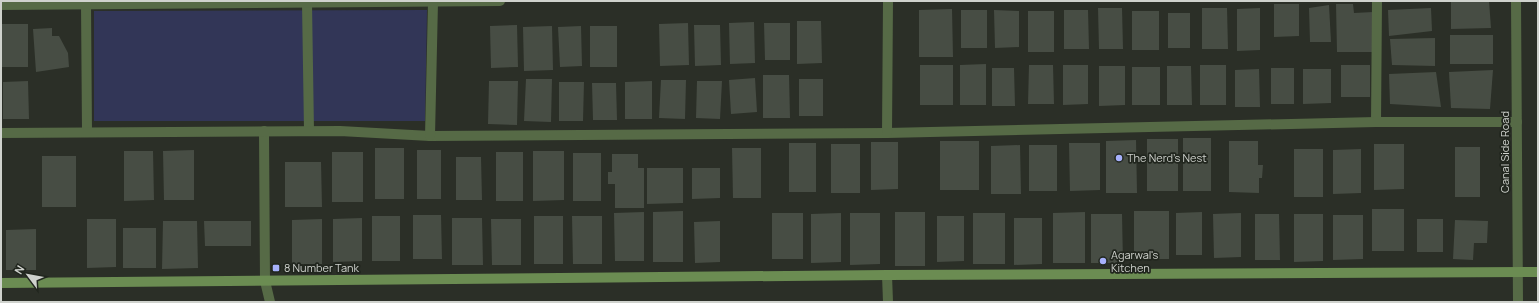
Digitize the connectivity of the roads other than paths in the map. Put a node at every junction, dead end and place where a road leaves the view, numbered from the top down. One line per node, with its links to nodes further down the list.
1 (500, 1): 6 (street)
2 (888, 1): 16 (street)
3 (1377, 1): 10 (street)
4 (1516, 1): 11 (street, Canal Side Road)
5 (266, 2): 7 (street); 8 (street)
6 (433, 2): 7 (street); 17 (street)
7 (307, 3): 13 (street)
8 (86, 4): 9 (street); 14 (street)
9 (1, 6)
10 (1376, 122): 11 (street); 16 (street)
11 (1517, 122): 18 (street, Canal Side Road)
12 (264, 131): 13 (street); 14 (street); 21 (street)
13 (309, 131): 17 (street)
14 (87, 132): 15 (street)
15 (1, 133)
16 (887, 133): 17 (street)
17 (430, 136)
18 (1517, 272): 19 (main road); 20 (main road); 25 (street, Canal Side Road)
19 (1538, 272)
20 (887, 275): 21 (main road); 24 (street)
21 (265, 281): 22 (main road); 23 (street)
22 (1, 283)
23 (270, 302)
24 (888, 302)
25 (1518, 302)

